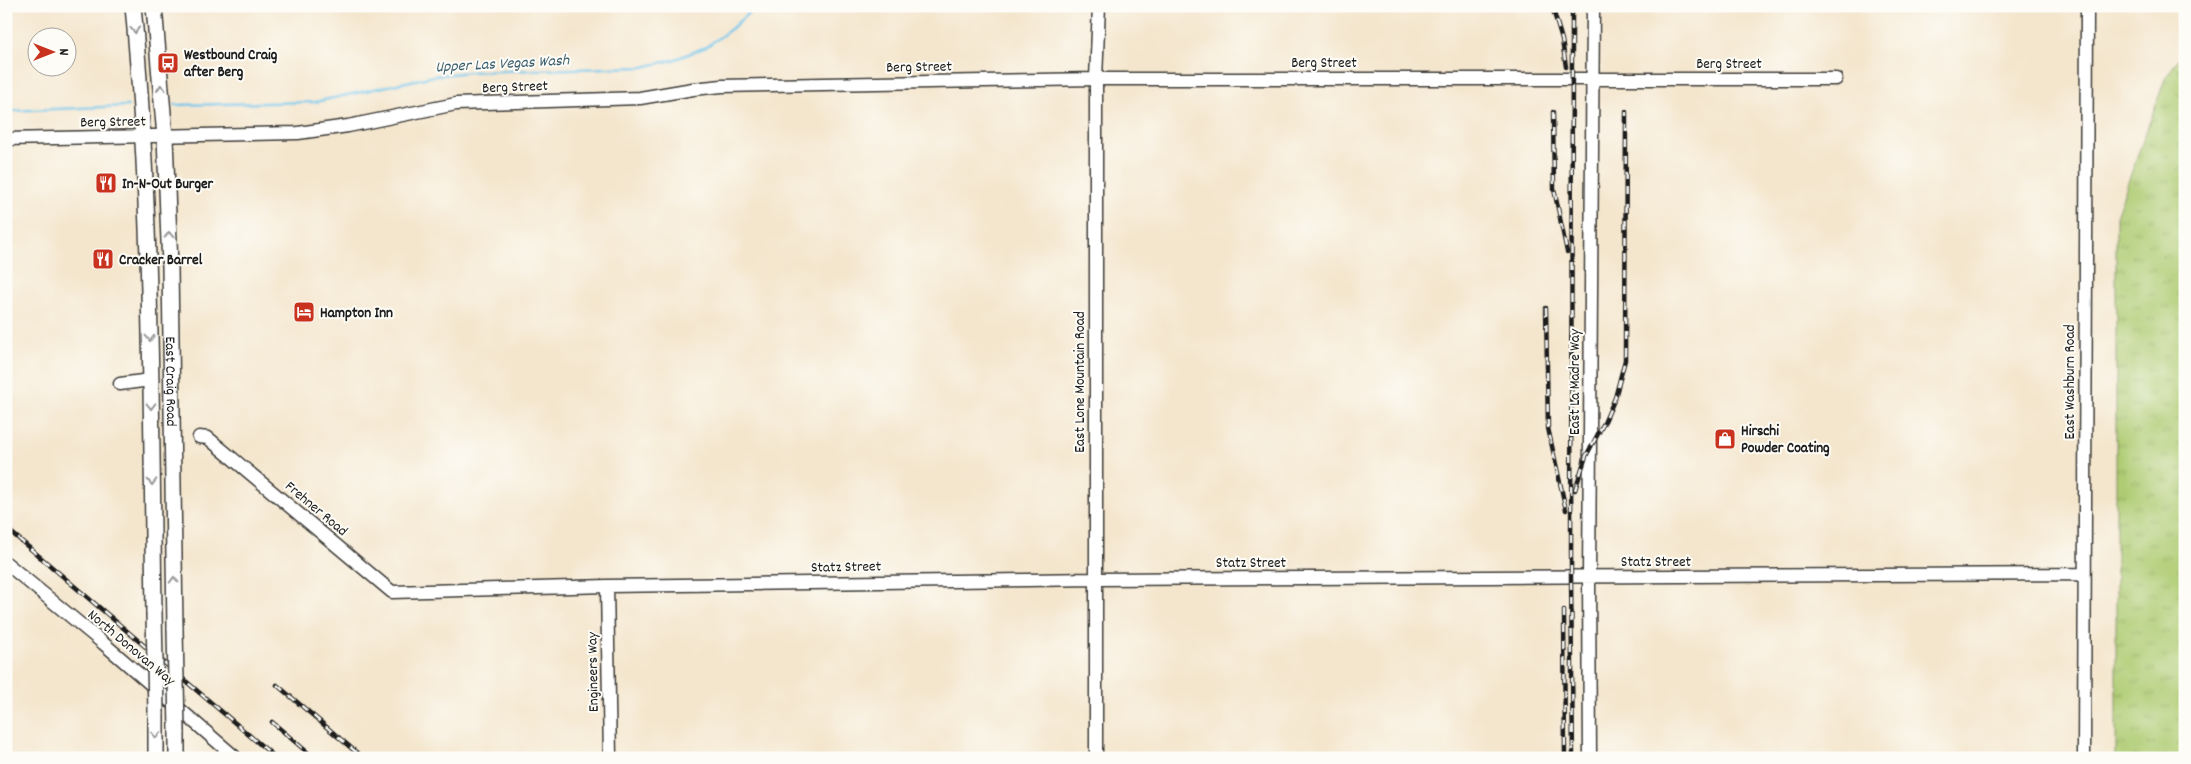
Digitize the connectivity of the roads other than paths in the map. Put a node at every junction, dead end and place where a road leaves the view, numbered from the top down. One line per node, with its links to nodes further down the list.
1 (133, 6): 10 (main road, East Craig Road, one-way to 10)
2 (154, 6): 9 (main road, East Craig Road, one-way to 2)
3 (1099, 6): 6 (street, East Lone Mountain Road)
4 (1593, 6): 7 (street, East La Madre Way)
5 (2087, 6): 16 (street, East Washburn Road)
6 (1096, 79): 7 (street, Berg Street); 9 (street, Berg Street); 18 (street, East Lone Mountain Road)
7 (1592, 79): 8 (street, Berg Street); 17 (street, East La Madre Way)
8 (1836, 79)
9 (165, 136): 10 (street, Berg Street); 22 (main road, East Craig Road, one-way to 9, bridge)
10 (144, 137): 11 (street, Berg Street); 12 (main road, East Craig Road, one-way to 12)
11 (6, 139)
12 (150, 380): 13 (street); 21 (main road, East Craig Road, one-way to 21, bridge)
13 (120, 384)
14 (199, 437): 20 (street, Frehner Road)
15 (6, 563): 23 (street, North Donovan Way)
16 (2084, 574): 17 (street, Statz Street); 27 (street, East Washburn Road)
17 (1589, 578): 18 (street, Statz Street); 26 (street, East La Madre Way)
18 (1095, 579): 19 (street, Statz Street); 25 (street, East Lone Mountain Road)
19 (608, 586): 20 (street, Statz Street); 24 (street, Engineers Way)
20 (418, 590)
21 (156, 758)
22 (177, 758)
23 (236, 758)
24 (610, 758)
25 (1096, 758)
26 (1590, 758)
27 (2084, 758)

